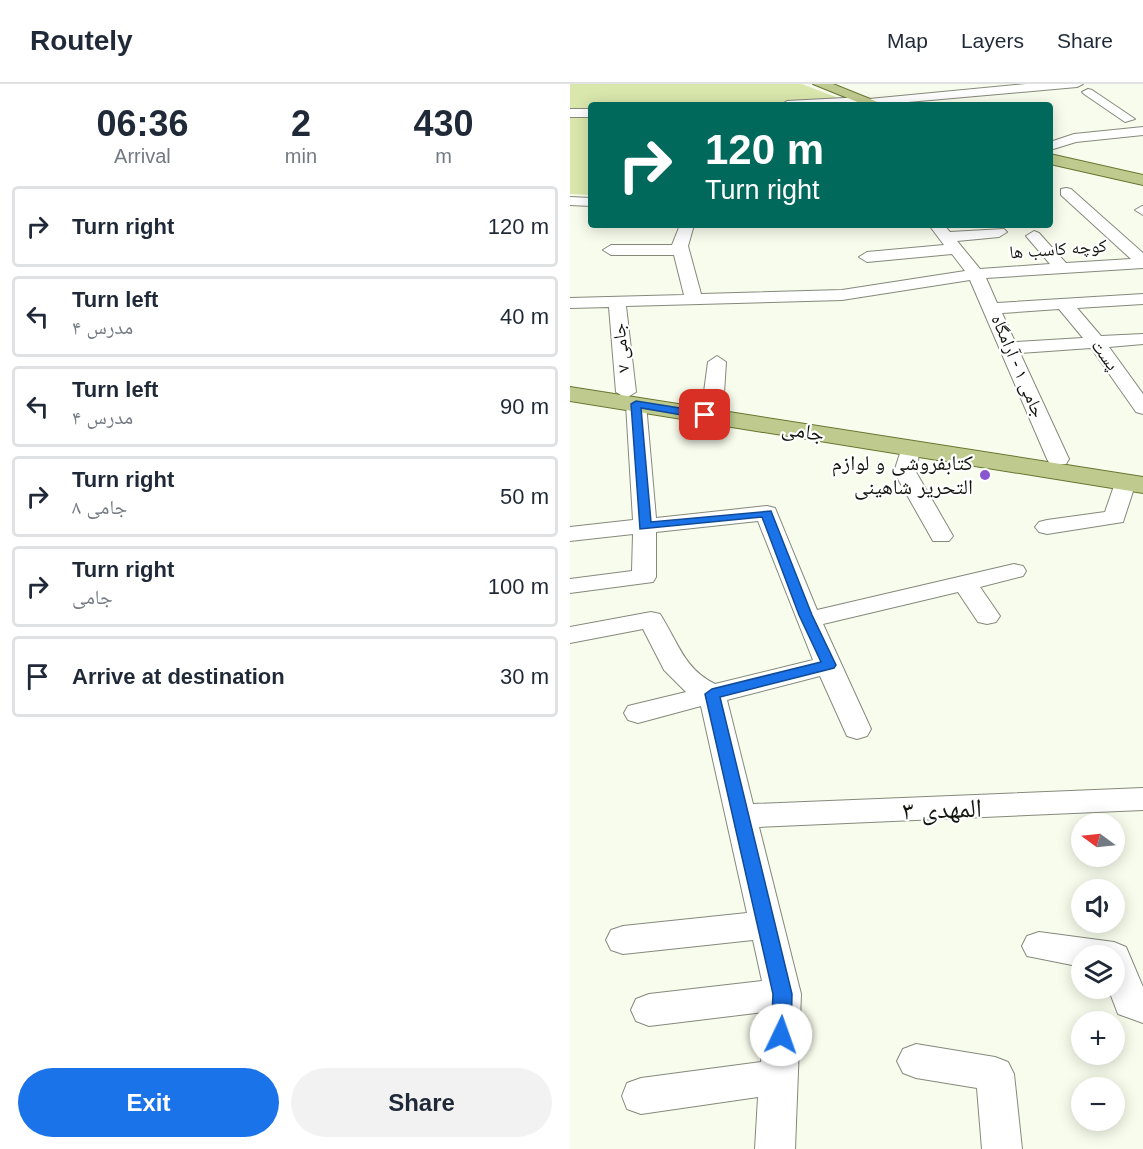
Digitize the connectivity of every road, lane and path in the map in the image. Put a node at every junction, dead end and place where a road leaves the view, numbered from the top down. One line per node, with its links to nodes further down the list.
1 (820, 84): 8 (main road)
2 (1077, 84): 3 (street)
3 (1007, 87): 5 (street); 7 (street)
4 (1092, 88): 6 (street); 13 (street)
5 (928, 96): 9 (street); 10 (street)
6 (1072, 97)
7 (1026, 98)
8 (868, 102)
9 (879, 102)
10 (935, 102)
11 (588, 113): 12 (street)
12 (570, 114)
13 (1129, 119)
14 (1053, 130): 16 (street)
15 (1143, 131): 16 (street)
16 (1074, 138): 17 (street)
17 (1053, 145)
18 (1053, 160): 19 (main road)
19 (1143, 180)
20 (1066, 192): 31 (street)
21 (570, 201): 22 (street)
22 (588, 202)
23 (686, 228): 28 (street)
24 (999, 232): 27 (street)
25 (620, 235): 28 (street)
26 (1034, 236): 32 (street)
27 (946, 237): 30 (street); 34 (street, جامی ۱ - آرامگاه)
28 (680, 248): 29 (street); 36 (street)
29 (611, 250)
30 (867, 257)
31 (1143, 262): 32 (street, کوچه کاسب ها)
32 (1062, 268): 33 (street, کوچه کاسب ها)
33 (1023, 270): 34 (street, کوچه کاسب ها); 39 (street, پست)
34 (976, 274): 36 (street, کوچه کاسب ها); 40 (street, جامی ۱ - آرامگاه)
35 (1143, 298): 39 (street)
36 (694, 300): 38 (street, کوچه کاسب ها)
37 (570, 303): 38 (street, کوچه کاسب ها)
38 (616, 303): 47 (street, جامی ۷)
39 (1056, 304): 40 (street); 42 (street, پست)
40 (993, 308): 43 (street, جامی ۱ - آرامگاه)
41 (1143, 339): 42 (street)
42 (1096, 342): 43 (street); 49 (street, پست)
43 (1011, 348): 51 (street, جامی ۱ - آرامگاه)
44 (717, 362): 48 (street)
45 (570, 383): 47 (main road, جامی)
46 (570, 394): 47 (main road, جامی)
47 (631, 398): 48 (main road, جامی); 50 (main road, جامی); 53 (street, جامی ۷)
48 (704, 404): 51 (main road, جامی)
49 (1143, 408)
50 (910, 448): 52 (main road, جامی); 56 (street)
51 (1058, 459): 52 (main road, جامی)
52 (1137, 480): 54 (street)
53 (645, 526): 55 (street); 59 (street, جامی ۷); 61 (street)
54 (1047, 527)
55 (570, 534)
56 (941, 536)
57 (1014, 571): 58 (street)
58 (965, 583): 60 (street); 61 (street)
59 (570, 586)
60 (987, 616)
61 (808, 620): 63 (street)
62 (570, 635): 64 (street)
63 (829, 665): 64 (street); 66 (street)
64 (712, 694): 65 (street); 68 (street)
65 (638, 712)
66 (857, 729)
67 (1143, 799): 68 (street, المهدی ۳)
68 (741, 816): 69 (street)
69 (766, 925): 70 (street); 74 (street)
70 (623, 939)
71 (1039, 946): 72 (street)
72 (1071, 951)
73 (1125, 987): 75 (street)
74 (783, 994): 76 (street); 78 (street)
75 (1143, 1007)
76 (648, 1010)
77 (916, 1061): 81 (street)
78 (779, 1077): 79 (street); 80 (street)
79 (641, 1096)
80 (775, 1149)
81 (1002, 1149)

